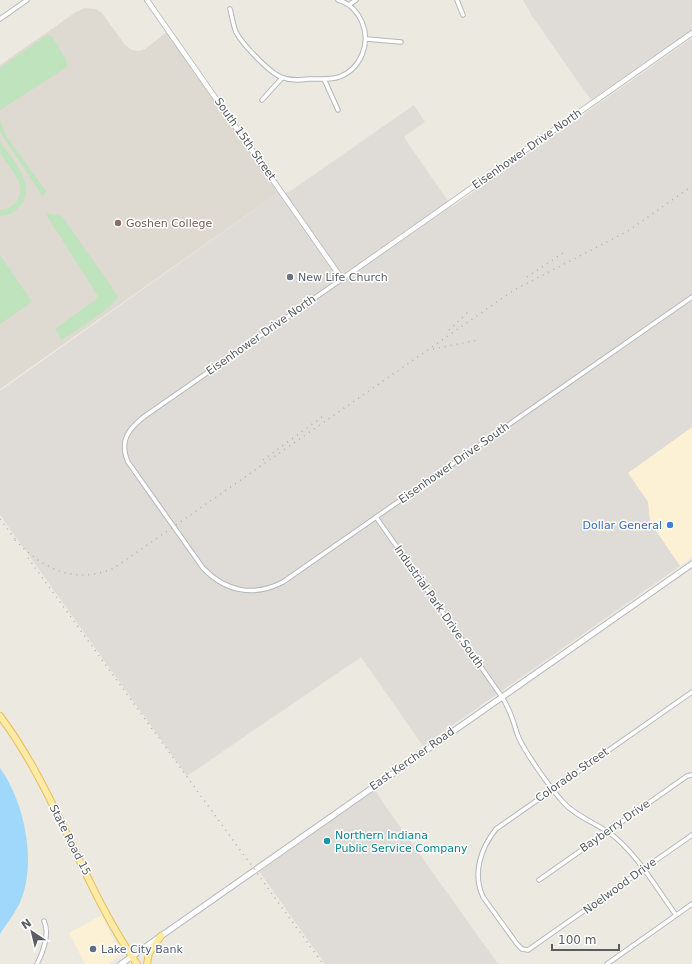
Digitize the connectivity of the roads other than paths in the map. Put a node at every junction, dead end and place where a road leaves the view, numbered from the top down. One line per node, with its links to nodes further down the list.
1 (25, 0): 9 (street)
2 (147, 0): 17 (street, South 15th Street)
3 (338, 0): 6 (street)
4 (356, 0): 6 (street)
5 (457, 0): 8 (street)
6 (350, 4): 11 (street)
7 (230, 9): 13 (street)
8 (463, 15)
9 (0, 19)
10 (692, 33): 17 (street, Eisenhower Drive North)
11 (366, 39): 12 (street); 14 (street)
12 (401, 42)
13 (282, 78): 14 (street); 15 (street)
14 (324, 79): 16 (street)
15 (262, 100)
16 (338, 110)
17 (342, 279): 21 (street, Eisenhower Drive North)
18 (692, 297): 19 (street, Eisenhower Drive South)
19 (376, 517): 21 (street, Eisenhower Drive South); 23 (street, Industrial Park Drive South)
20 (692, 564): 23 (main road, East Kercher Road)
21 (207, 573)
22 (692, 692): 26 (street, Colorado Street)
23 (502, 697): 26 (street, Industrial Park Drive South); 34 (main road, East Kercher Road)
24 (0, 716): 36 (main road, State Road 15)
25 (692, 775): 27 (street, Bayberry Drive)
26 (553, 789): 27 (street, Industrial Park Drive South); 35 (street, Colorado Street)
27 (607, 832): 29 (street, Industrial Park Drive South); 30 (street, Bayberry Drive)
28 (692, 835): 29 (street, Noelwood Drive)
29 (643, 870): 32 (street, Industrial Park Drive South); 35 (street, Noelwood Drive)
30 (539, 880)
31 (692, 904): 32 (street)
32 (676, 915): 41 (street)
33 (44, 922): 37 (street)
34 (161, 936): 36 (main road, East Kercher Road); 40 (main road)
35 (528, 950)
36 (132, 956): 38 (main road, East Kercher Road); 39 (main road, State Road 15)
37 (37, 964)
38 (121, 964)
39 (138, 964)
40 (147, 964)
41 (607, 964)

